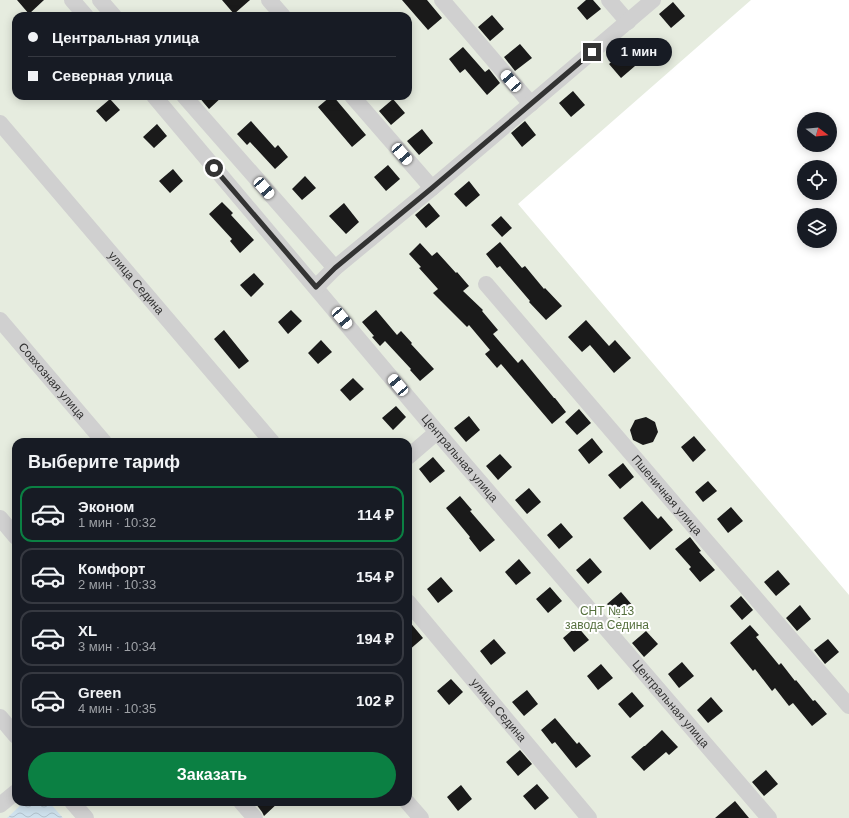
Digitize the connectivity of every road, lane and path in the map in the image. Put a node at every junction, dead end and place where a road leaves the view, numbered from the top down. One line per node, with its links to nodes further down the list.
1 (72, 0): 7 (street)
2 (100, 0): 8 (street)
3 (269, 0): 9 (street)
4 (442, 0): 14 (street)
5 (610, 0): 10 (street)
6 (653, 0): 10 (street)
7 (82, 12)
8 (110, 12)
9 (280, 12)
10 (628, 22): 14 (street)
11 (157, 100): 19 (street, Центральная улица)
12 (188, 100): 17 (street)
13 (355, 100): 16 (street)
14 (531, 104): 16 (street)
15 (0, 123): 23 (street, улица Седина)
16 (432, 188): 17 (street)
17 (335, 268): 19 (street)
18 (486, 284): 28 (street, Пшеничная улица)
19 (316, 287): 21 (street, Центральная улица)
20 (0, 320): 22 (street, Совхозная улица)
21 (437, 432): 24 (street); 40 (street, Центральная улица)
22 (101, 438)
23 (269, 438)
24 (412, 454)
25 (0, 518): 26 (street)
26 (12, 532)
27 (412, 607): 39 (street, улица Седина)
28 (849, 706)
29 (0, 717): 30 (street)
30 (12, 731)
31 (12, 796): 32 (street)
32 (0, 806)
33 (76, 806): 36 (street)
34 (244, 806): 37 (street)
35 (410, 806): 38 (street)
36 (86, 818)
37 (255, 818)
38 (421, 818)
39 (589, 818)
40 (770, 818)

